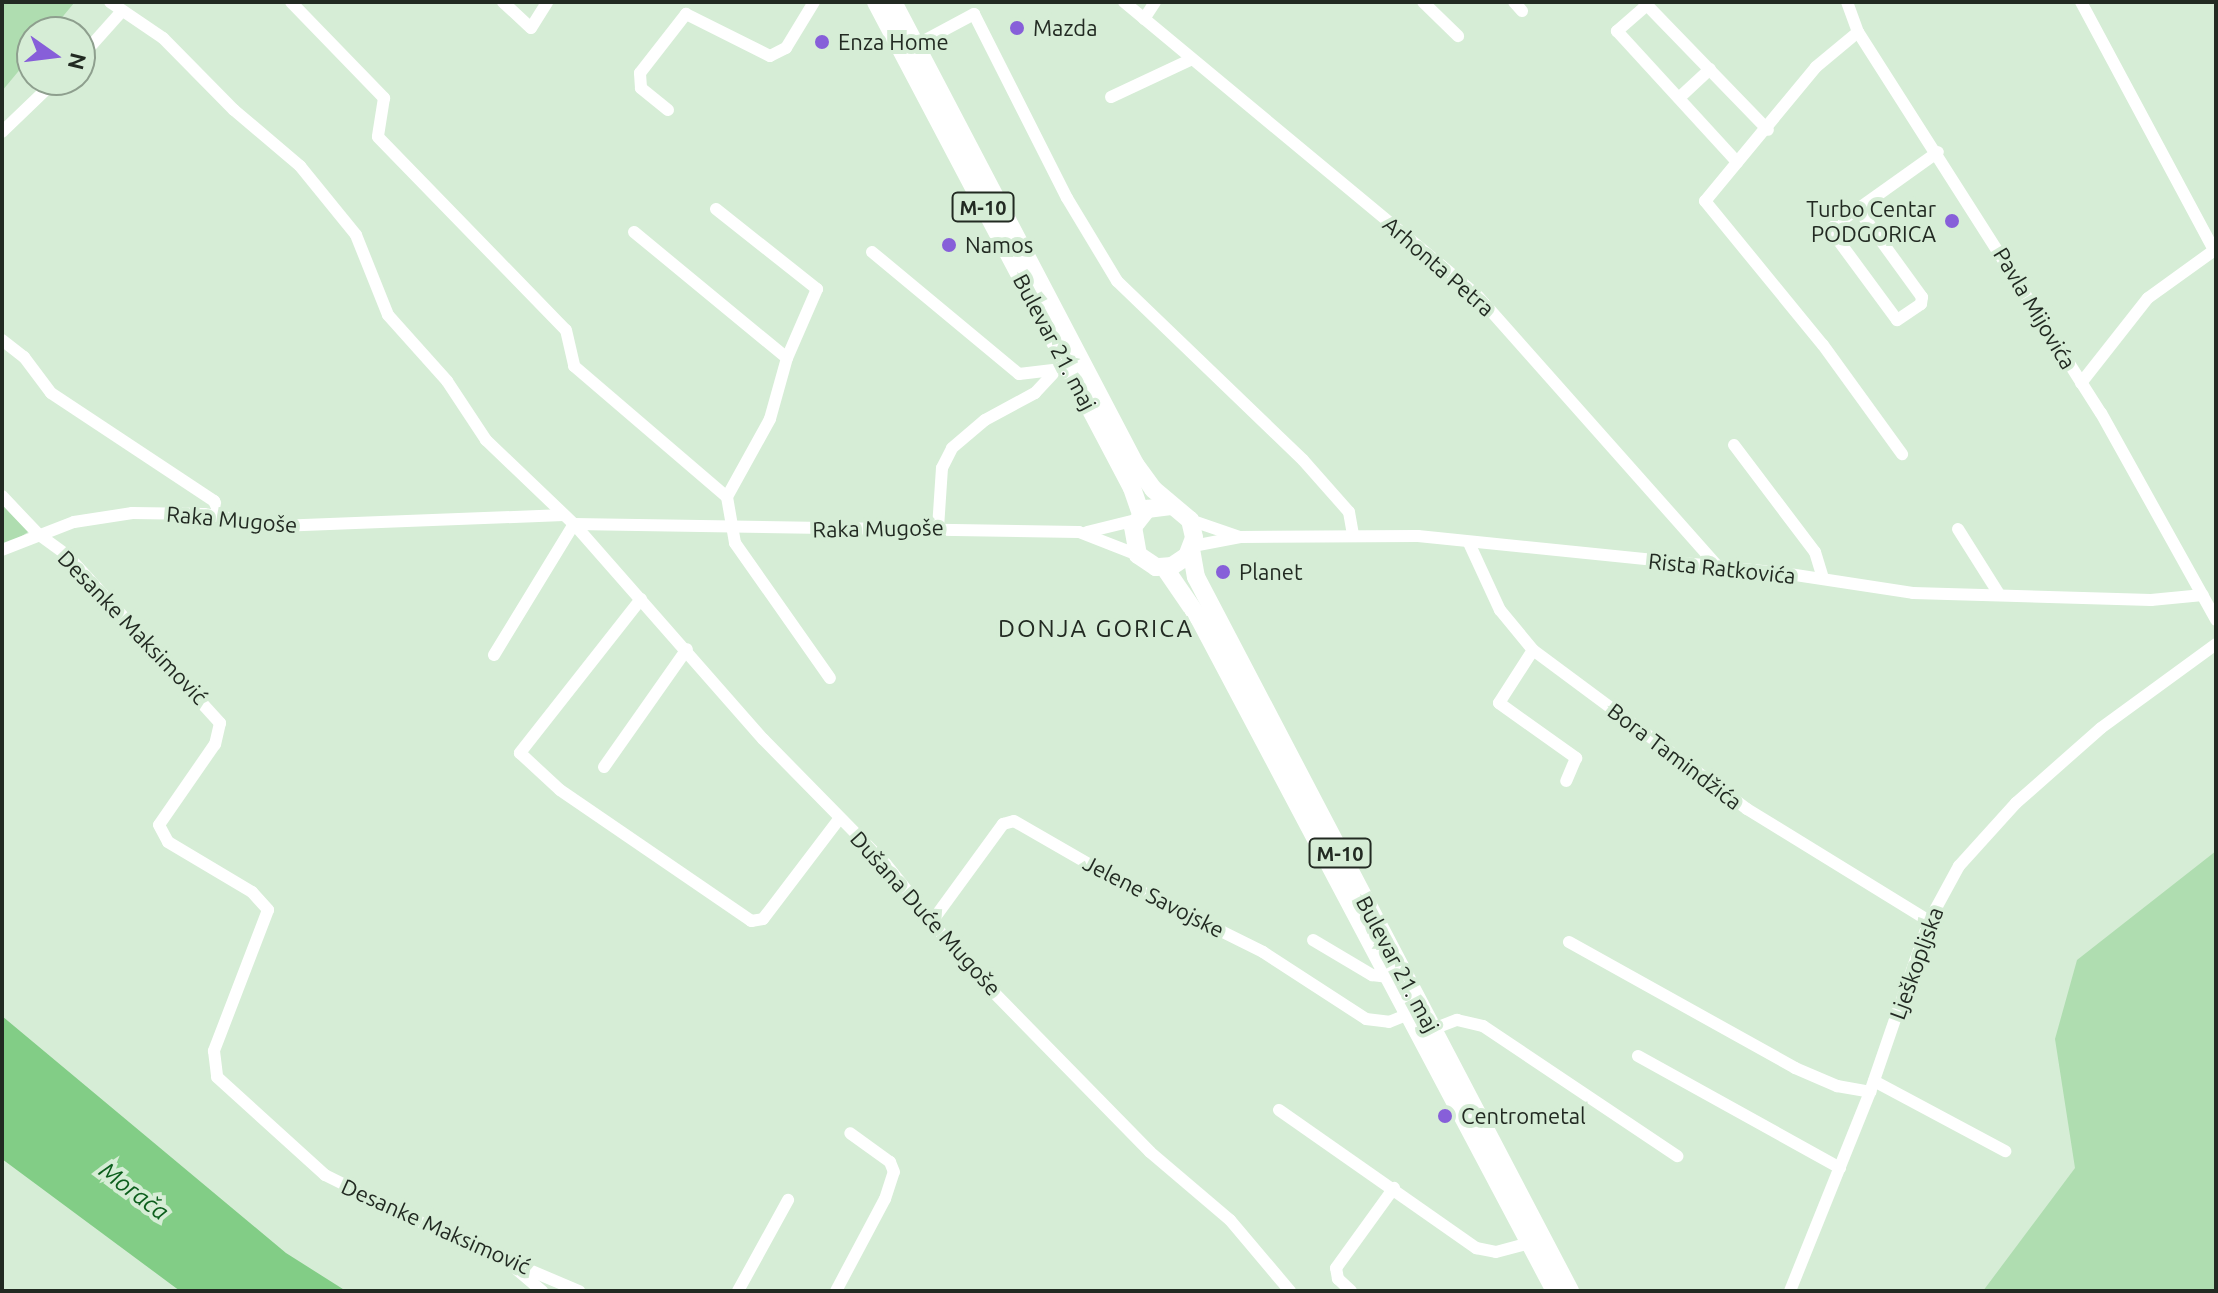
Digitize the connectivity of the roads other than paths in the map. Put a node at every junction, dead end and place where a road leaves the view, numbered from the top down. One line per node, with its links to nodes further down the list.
1 (110, 2): 15 (street, Dušana Duće Mugoše)
2 (291, 2): 43 (street)
3 (503, 2): 4 (street)
4 (547, 2)
5 (814, 2): 14 (street)
6 (876, 2): 38 (main road, Bulevar 21. maj / M-10)
7 (893, 2): 20 (main road, Bulevar 21. maj / M-10)
8 (1124, 2): 16 (street, Arhonta Petra)
9 (1155, 2): 16 (street)
10 (1423, 2): 18 (street)
11 (1847, 2): 17 (street, Pavla Mijovića)
12 (2081, 2): 34 (street)
13 (1646, 3): 22 (street); 25 (street)
14 (688, 8): 26 (street)
15 (122, 11): 19 (street); 47 (street, Dušana Duće Mugoše)
16 (1144, 19): 21 (street, Arhonta Petra)
17 (1858, 32): 27 (street); 29 (street, Pavla Mijovića)
18 (1458, 36)
19 (96, 40)
20 (916, 45): 44 (main road, Bulevar 21. maj / M-10); 54 (street)
21 (1192, 59): 24 (street); 61 (street, Arhonta Petra)
22 (1710, 69): 25 (street); 27 (street)
23 (39, 96): 28 (street)
24 (1111, 97)
25 (1680, 97): 30 (street)
26 (668, 110)
27 (1768, 130): 30 (street)
28 (2, 132)
29 (1938, 152): 32 (street); 39 (street, Pavla Mijovića)
30 (1737, 162): 41 (street)
31 (716, 209): 37 (street)
32 (1858, 209): 32 (street)
33 (634, 232): 37 (street)
34 (2215, 250): 39 (street)
35 (872, 252): 38 (street)
36 (2, 340): 45 (street)
37 (787, 358): 43 (street)
38 (1061, 371): 46 (main road, Bulevar 21. maj / M-10); 50 (street)
39 (2081, 383): 64 (street, Pavla Mijovića)
40 (1734, 445): 62 (street)
41 (1902, 454)
42 (2, 496): 53 (street)
43 (727, 497): 49 (street)
44 (1171, 506): 46 (main road); 48 (main road, Bulevar 21. maj / M-10)
45 (221, 516): 47 (street, Raka Mugoše); 53 (street, Raka Mugoše)
46 (1138, 517): 52 (street, Raka Mugoše); 59 (main road, Bulevar 21. maj / M-10)
47 (569, 520): 49 (street, Raka Mugoše); 65 (street, Dušana Duće Mugoše); 70 (street)
48 (1190, 520): 55 (street, Rista Ratkovića); 57 (main road, Bulevar 21. maj / M-10)
49 (730, 528): 50 (street, Raka Mugoše); 71 (street)
50 (938, 528): 52 (street, Raka Mugoše)
51 (1958, 529): 63 (street)
52 (1087, 532): 59 (street, Raka Mugoše)
53 (38, 534): 58 (street, Raka Mugoše); 92 (street, Desanke Maksimović)
54 (1353, 535): 55 (street, Rista Ratkovića); 56 (street, Rista Ratkovića)
55 (1240, 537): 57 (street, Rista Ratkovića)
56 (1469, 543): 61 (street, Rista Ratkovića); 69 (street, Bora Tamindžića)
57 (1192, 548): 60 (main road); 81 (main road, Bulevar 21. maj / M-10)
58 (2, 550)
59 (1138, 555): 60 (main road)
60 (1164, 567): 79 (main road, Bulevar 21. maj / M-10)
61 (1718, 567): 62 (street, Rista Ratkovića)
62 (1823, 579): 63 (street, Rista Ratkovića)
63 (1999, 594): 64 (street, Rista Ratkovića)
64 (2203, 595): 66 (street, Pavla Mijovića)
65 (641, 599): 68 (street, Dušana Duće Mugoše); 74 (street)
66 (2216, 620)
67 (2216, 644): 76 (street, Lješkopljska)
68 (687, 649): 72 (street); 74 (street, Dušana Duće Mugoše)
69 (1533, 650): 73 (street); 76 (street, Bora Tamindžića)
70 (494, 655)
71 (830, 678)
72 (604, 767)
73 (1566, 781)
74 (840, 818): 75 (street, Dušana Duće Mugoše)
75 (933, 920): 80 (street, Jelene Savojske); 97 (street, Dušana Duće Mugoše)
76 (1929, 921): 83 (street, Lješkopljska)
77 (1313, 940): 79 (street)
78 (1569, 942): 83 (street)
79 (1389, 977): 80 (main road, Bulevar 21. maj / M-10)
80 (1409, 1014): 91 (main road, Bulevar 21. maj / M-10)
81 (1433, 1029): 87 (street); 100 (main road, Bulevar 21. maj / M-10)
82 (1638, 1056): 88 (street)
83 (1872, 1087): 86 (street); 88 (street, Lješkopljska)
84 (1279, 1110): 89 (street)
85 (850, 1133): 96 (street)
86 (2005, 1151)
87 (1677, 1156)
88 (1840, 1168): 101 (street, Lješkopljska)
89 (1394, 1188): 91 (street); 98 (street)
90 (788, 1200): 95 (street)
91 (1529, 1243): 99 (main road, Bulevar 21. maj / M-10)
92 (504, 1256): 93 (street); 94 (street, Desanke Maksimović)
93 (542, 1291)
94 (579, 1291)
95 (738, 1291)
96 (836, 1291)
97 (1290, 1291)
98 (1351, 1291)
99 (1555, 1291)
100 (1570, 1291)
101 (1790, 1291)

